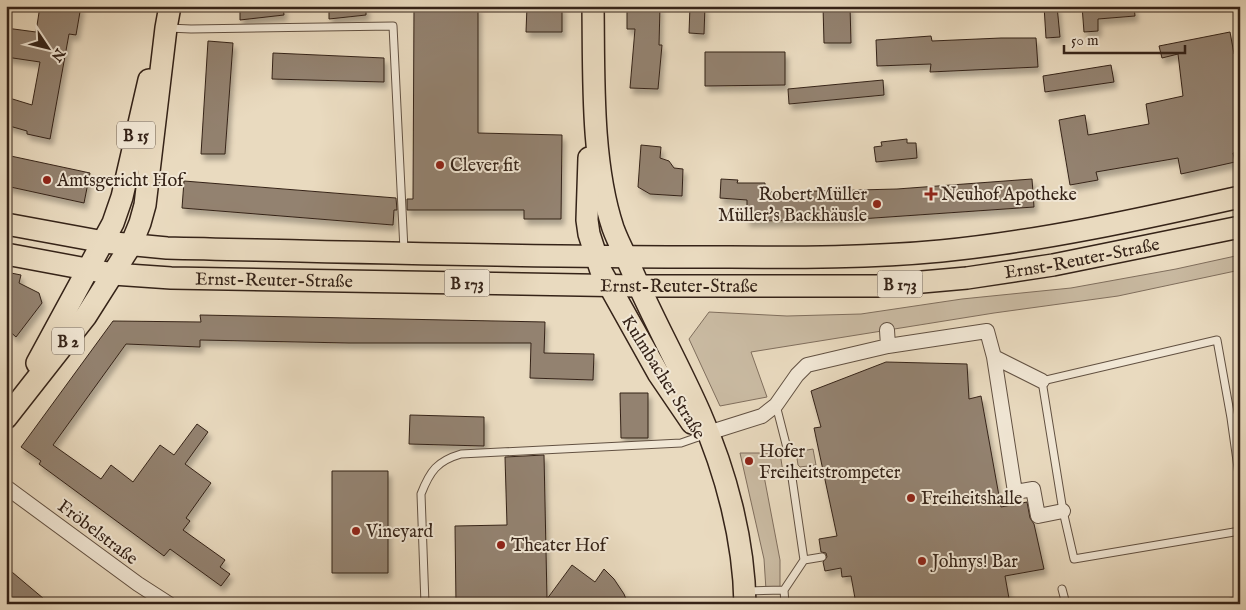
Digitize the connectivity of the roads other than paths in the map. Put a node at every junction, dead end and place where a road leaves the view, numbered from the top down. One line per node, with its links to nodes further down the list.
1 (170, 6): 3 (main road, B 15)
2 (593, 6): 4 (main road, Kulmbacher Straße)
3 (166, 28): 8 (main road, B 15); 9 (main road, B 15); 11 (lane)
4 (594, 78): 12 (main road, Kulmbacher Straße); 13 (main road, Kulmbacher Straße)
5 (1240, 197): 13 (main road, Ernst-Reuter-Straße / B 173)
6 (6, 224): 8 (main road)
7 (1240, 227): 17 (main road, Ernst-Reuter-Straße / B 173)
8 (104, 242): 9 (main road, Ernst-Reuter-Straße); 14 (main road)
9 (131, 245): 11 (main road, Ernst-Reuter-Straße / B 173); 15 (main road, B 15)
10 (6, 254): 14 (main road)
11 (404, 254): 12 (main road, Ernst-Reuter-Straße / B 173)
12 (596, 257): 13 (main road, Ernst-Reuter-Straße / B 173); 16 (main road, Kulmbacher Straße)
13 (626, 257): 17 (main road, Kulmbacher Straße)
14 (87, 270): 15 (main road, Ernst-Reuter-Straße); 23 (main road, B 2)
15 (113, 274): 16 (main road, Ernst-Reuter-Straße / B 173); 23 (main road, B 2)
16 (608, 286): 17 (main road, Ernst-Reuter-Straße / B 173); 26 (main road, Kulmbacher Straße)
17 (638, 286): 26 (main road, Kulmbacher Straße)
18 (887, 330): 19 (street)
19 (888, 346): 20 (street); 22 (street)
20 (994, 357): 21 (street); 31 (street)
21 (1042, 382): 25 (lane); 31 (lane)
22 (776, 405): 26 (street); 27 (lane)
23 (11, 411)
24 (1240, 416): 25 (lane)
25 (1231, 418): 29 (lane)
26 (704, 435): 37 (main road, Kulmbacher Straße); 39 (lane)
27 (788, 452)
28 (791, 471): 34 (lane)
29 (1240, 482)
30 (6, 487): 38 (street, Fröbelstraße)
31 (1063, 511): 32 (lane)
32 (1240, 531)
33 (822, 557): 34 (lane)
34 (804, 560): 36 (lane)
35 (1062, 589): 41 (lane)
36 (784, 590): 37 (lane); 40 (lane)
37 (745, 598)
38 (170, 604)
39 (424, 604)
40 (785, 604)
41 (1066, 604)

